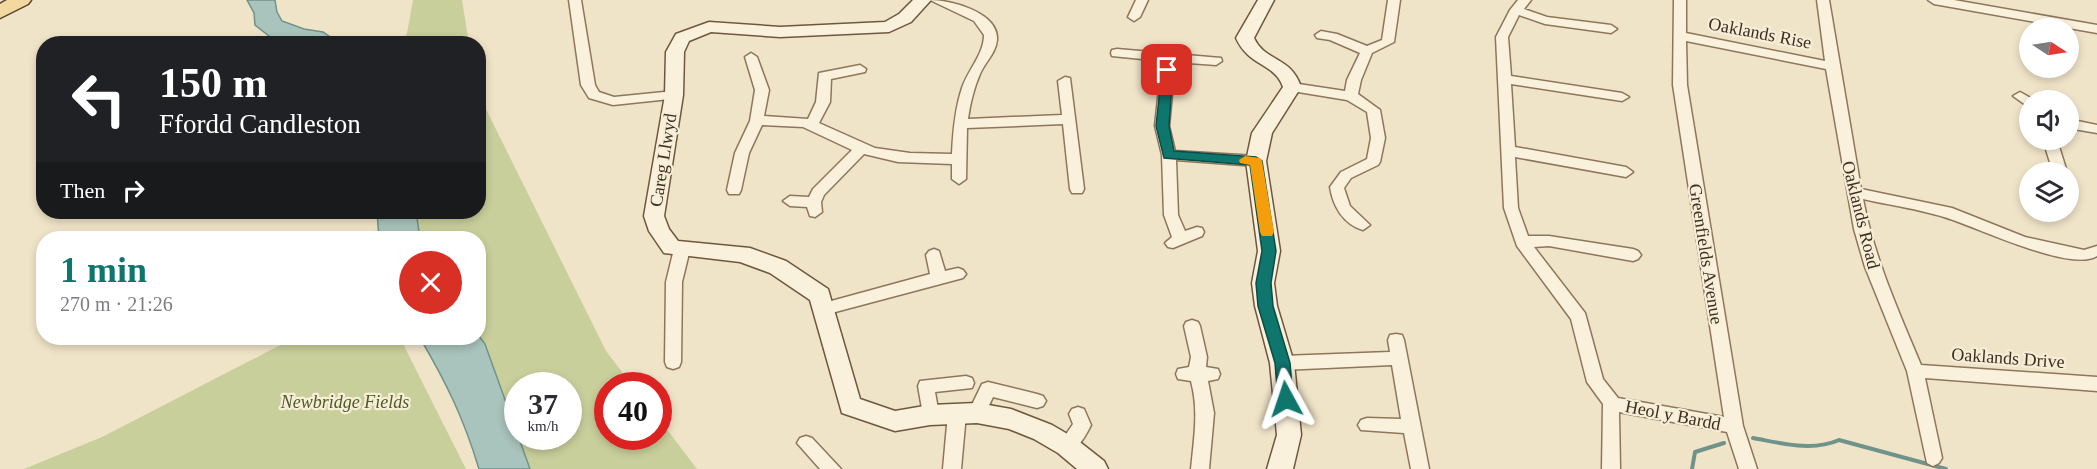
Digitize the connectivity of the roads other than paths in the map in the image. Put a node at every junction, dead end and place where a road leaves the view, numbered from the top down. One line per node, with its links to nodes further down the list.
1 (21, 0): 13 (main road)
2 (575, 0): 29 (street)
3 (923, 0): 29 (street, Careg Llwyd)
4 (936, 0): 35 (street)
5 (1142, 0): 14 (street)
6 (1266, 0): 28 (street)
7 (1394, 0): 19 (street)
8 (1680, 0): 18 (street, Greenfields Avenue)
9 (1823, 0): 24 (street, Oaklands Road)
10 (1934, 0): 11 (street)
11 (1972, 4): 16 (street)
12 (1520, 5): 15 (street, Heol y Bardd); 26 (street, Heol y Bardd)
13 (0, 12)
14 (1134, 16)
15 (1611, 29)
16 (2097, 30)
17 (1321, 35): 19 (street)
18 (1681, 36): 24 (street, Oaklands Rise); 74 (street, Greenfields Avenue)
19 (1367, 51): 30 (street)
20 (1118, 53): 22 (street)
21 (751, 57): 33 (street)
22 (1169, 57): 23 (street); 40 (street)
23 (1216, 61)
24 (1832, 66): 47 (street, Oaklands Road)
25 (860, 69): 34 (street)
26 (1503, 79): 31 (street); 39 (street, Heol y Bardd)
27 (1065, 81): 32 (street)
28 (1292, 87): 30 (street); 42 (street)
29 (674, 95): 52 (street, Careg Llwyd)
30 (1351, 96): 49 (street)
31 (1622, 97)
32 (1069, 119): 35 (street); 45 (street)
33 (757, 121): 34 (street); 46 (street)
34 (811, 124): 38 (street)
35 (962, 124): 41 (street)
36 (2079, 125): 37 (street)
37 (2097, 129)
38 (861, 149): 41 (street); 48 (street)
39 (1509, 152): 43 (street); 51 (street, Heol y Bardd)
40 (1168, 155): 42 (street); 50 (street)
41 (959, 159): 44 (street)
42 (1256, 161): 63 (street)
43 (1626, 172)
44 (958, 179)
45 (1077, 189)
46 (734, 190)
47 (1853, 192): 55 (street); 64 (street, Oaklands Road)
48 (790, 201)
49 (1363, 225)
50 (1197, 232)
51 (1522, 242): 54 (street); 68 (street, Heol y Bardd)
52 (682, 249): 58 (street); 62 (street)
53 (934, 255): 57 (street)
54 (1633, 255)
55 (2092, 257)
56 (958, 274): 57 (street)
57 (939, 278): 58 (street)
58 (824, 309): 71 (street)
59 (1192, 326): 81 (street)
60 (1396, 340): 61 (street)
61 (1399, 358): 63 (street); 73 (street)
62 (673, 362)
63 (1282, 363): 82 (street)
64 (1916, 371): 66 (street, Oaklands Drive); 77 (street, Oaklands Road)
65 (966, 383): 71 (street)
66 (2097, 384)
67 (1037, 402): 69 (street)
68 (1613, 404): 74 (street, Heol y Bardd); 84 (street, Heol y Bardd)
69 (967, 413): 71 (street); 76 (street); 79 (street)
70 (1078, 414): 76 (street)
71 (930, 416)
72 (1367, 425): 73 (street)
73 (1411, 426): 83 (street)
74 (1734, 426): 85 (street, Greenfields Avenue)
75 (806, 443): 78 (street)
76 (1067, 447): 80 (street)
77 (1933, 458)
78 (832, 469)
79 (952, 469)
80 (1095, 469)
81 (1200, 469)
82 (1280, 469)
83 (1420, 469)
84 (1611, 469)
85 (1748, 469)

